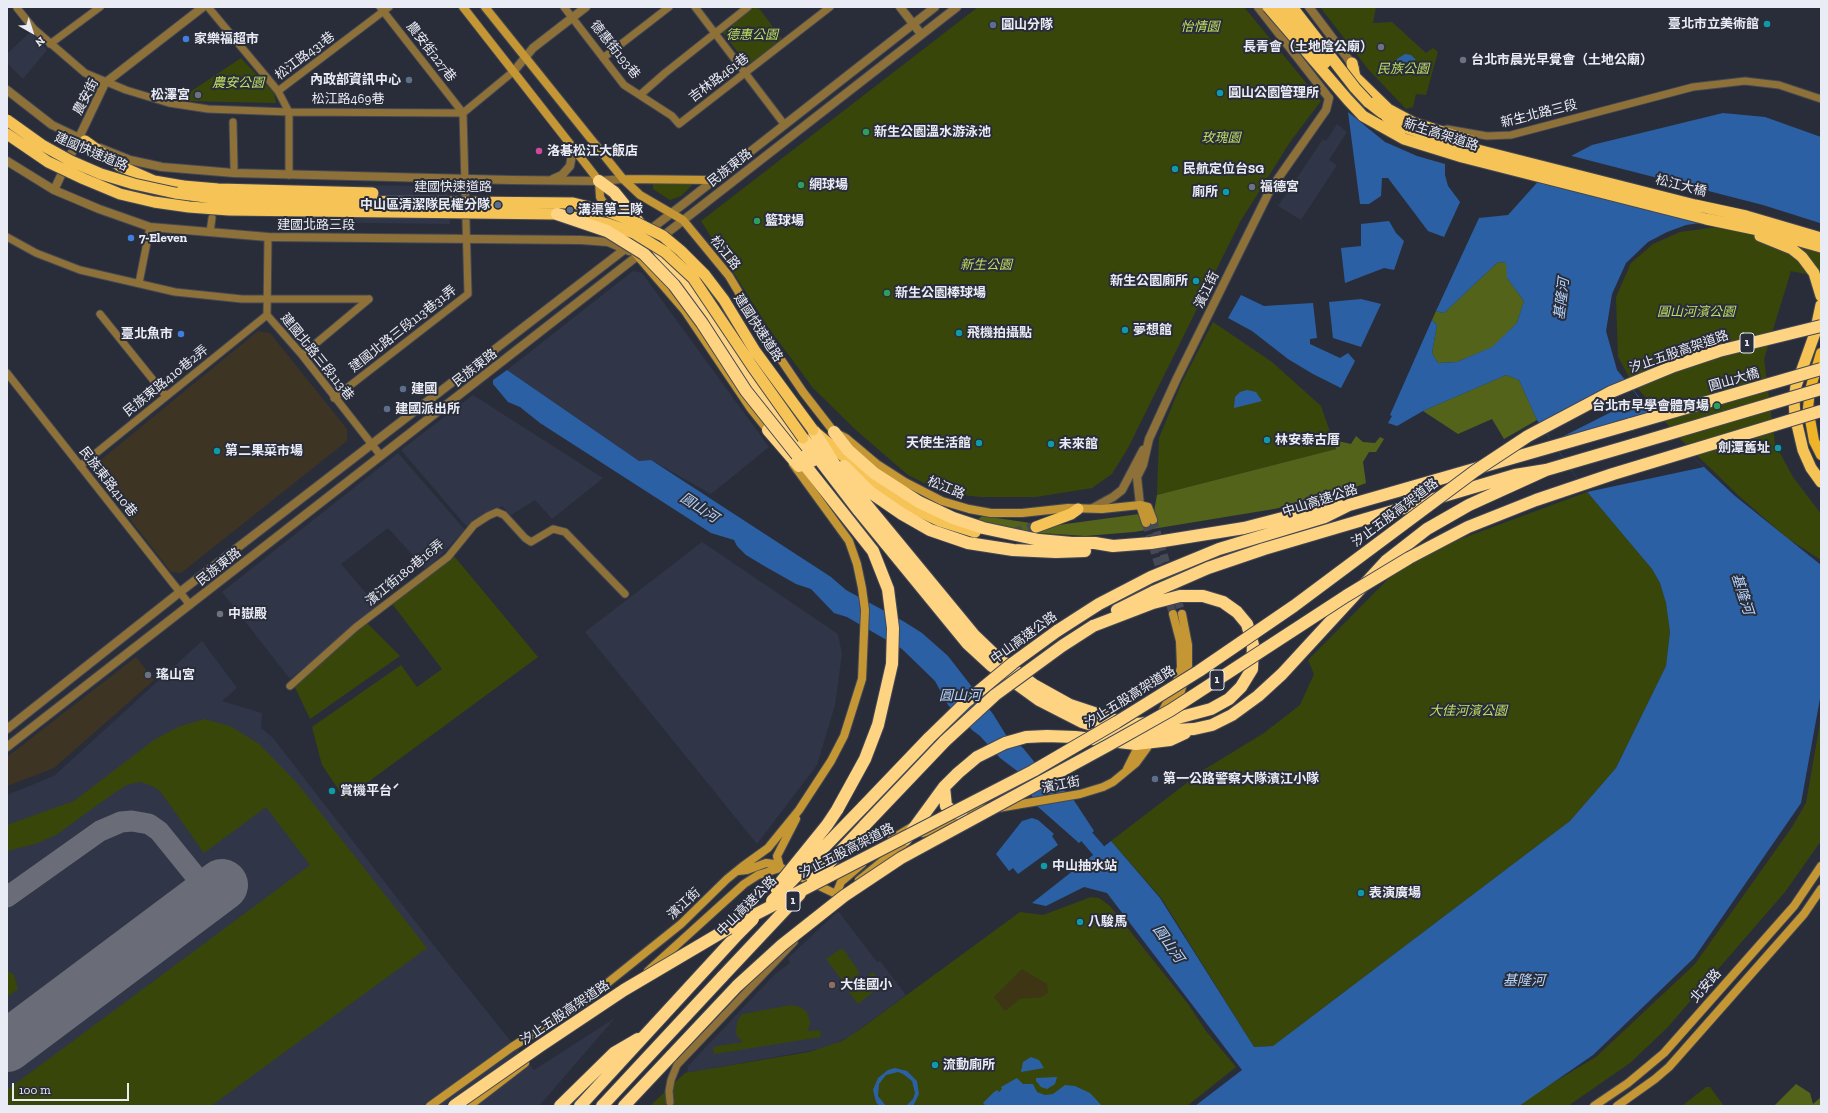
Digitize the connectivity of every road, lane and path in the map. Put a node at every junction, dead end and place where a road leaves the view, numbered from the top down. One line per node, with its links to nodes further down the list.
1 (100, 7): 26 (street)
2 (203, 7): 33 (street, 農安街)
3 (208, 7): 35 (street, 松江路431巷)
4 (463, 7): 30 (main road)
5 (485, 7): 27 (main road, 松江路)
6 (564, 7): 22 (street, 德惠街193巷)
7 (586, 7): 22 (street)
8 (669, 7): 28 (street)
9 (695, 7): 24 (street)
10 (748, 7): 24 (street)
11 (830, 7): 31 (street, 吉林路461巷)
12 (900, 7): 23 (street)
13 (935, 7): 23 (street, 民族東路)
14 (957, 7): 25 (street, 民族東路)
15 (1258, 7): 37 (street)
16 (1268, 7): 45 (highway, bridge)
17 (1281, 7): 45 (highway, 新生高架道路, bridge)
18 (1292, 7): 51 (highway, 新生高架道路, bridge)
19 (1309, 7): 29 (street)
20 (16, 8): 26 (street, 松江路469巷)
21 (384, 8): 35 (street, 松江路431巷); 40 (street, 農安街227巷)
22 (573, 18): 27 (street); 28 (street, 德惠街193巷)
23 (913, 24): 25 (street); 44 (street, 民族東路)
24 (715, 33): 31 (street); 36 (street)
25 (921, 34): 64 (street, 民族東路)
26 (50, 44): 33 (street, 松江路469巷)
27 (525, 57): 30 (street); 54 (main road, 松江路)
28 (603, 58): 36 (street, 德惠街193巷)
29 (1352, 64): 32 (highway)
30 (514, 71): 40 (street); 48 (main road)
31 (746, 73): 43 (street, 吉林路461巷); 44 (street)
32 (1359, 79): 37 (street); 38 (street, 新生北路三段); 51 (highway)
33 (105, 83): 39 (street, 松江路469巷); 47 (street, 農安街)
34 (7, 90): 47 (street)
35 (278, 90): 39 (street)
36 (640, 95): 43 (street, 德惠街193巷)
37 (1329, 98): 99 (street, 濱江街)
38 (1821, 99)
39 (289, 112): 40 (street, 松江路469巷); 52 (street)
40 (463, 113): 53 (street)
41 (7, 120): 60 (highway, 建國快速道路, bridge)
42 (233, 122): 50 (street)
43 (679, 124)
44 (784, 124): 56 (street, 民族東路)
45 (1379, 125): 58 (highway, 新生高架道路)
46 (7, 134): 61 (highway, 建國快速道路, bridge)
47 (82, 140): 52 (street); 59 (street, 農安街); 60 (highway, bridge)
48 (573, 148): 55 (street); 57 (main road)
49 (7, 161): 59 (street, 建國北路三段)
50 (234, 167)
51 (1579, 174): 71 (highway, 松江大橋)
52 (289, 175): 53 (street)
53 (465, 179): 55 (street); 72 (street)
54 (623, 179): 56 (main road); 57 (street); 62 (main road, 松江路)
55 (551, 180): 57 (street)
56 (713, 180): 62 (street, 民族東路)
57 (599, 181): 68 (highway); 74 (main road)
58 (1576, 186): 66 (highway, 松江大橋)
59 (54, 190): 65 (street, 建國北路三段)
60 (519, 202): 96 (highway, 建國快速道路, bridge)
61 (557, 214): 98 (highway, 建國快速道路, bridge); 113 (highway, bridge)
62 (671, 214): 64 (main road, 松江路); 68 (street, 民族東路)
63 (212, 218): 67 (street)
64 (683, 220): 73 (street, 民族東路); 97 (main road, 松江路)
65 (150, 227): 67 (street, 建國北路三段); 77 (street)
66 (1738, 227): 75 (highway); 78 (highway)
67 (210, 232): 70 (street, 建國北路三段)
68 (646, 232): 73 (highway); 74 (street, 民族東路)
69 (7, 237): 77 (street)
70 (268, 237): 72 (street, 建國北路三段); 79 (street, 建國北路三段113巷)
71 (1821, 238)
72 (466, 239): 74 (street, 建國北路三段); 90 (street, 建國北路三段113巷31弄)
73 (654, 244): 76 (street, 民族東路); 111 (highway)
74 (627, 247): 76 (main road); 91 (street, 民族東路)
75 (1821, 247)
76 (638, 256): 93 (street, 民族東路); 95 (main road)
77 (139, 282): 79 (street)
78 (1821, 296)
79 (267, 299): 82 (street, 建國北路三段113巷); 85 (street)
80 (1821, 305): 83 (highway)
81 (100, 314): 89 (street)
82 (267, 315): 85 (street, 建國北路三段113巷); 89 (street, 民族東路410巷2弄)
83 (1820, 323): 106 (highway); 145 (highway, 汐止五股高架道路 / 1, bridge)
84 (1821, 353): 102 (main road)
85 (302, 355): 90 (street, 建國北路三段113巷)
86 (1821, 369): 94 (highway, 圓山大橋 / 1, bridge)
87 (7, 373): 104 (street, 民族東路410巷)
88 (1821, 389): 105 (highway, 1, bridge)
89 (166, 396): 104 (street, 民族東路410巷2弄)
90 (334, 398): 100 (street, 建國北路三段113巷)
91 (424, 404): 93 (street); 100 (street, 民族東路)
92 (1821, 411): 150 (highway, 1, bridge)
93 (433, 415): 103 (street, 民族東路)
94 (1631, 424): 108 (highway, 中山高速公路 / 1, bridge)
95 (768, 430): 113 (highway); 132 (main road, 濱江街)
96 (813, 430): 101 (highway); 115 (highway, 建國快速道路)
97 (834, 432): 110 (main road, 松江路); 116 (highway)
98 (803, 438): 111 (highway)
99 (1149, 439): 107 (street, 濱江街); 109 (street, 松江路)
100 (371, 444): 103 (street, 建國北路三段113巷); 117 (street, 民族東路)
101 (828, 452): 116 (highway); 121 (highway)
102 (1821, 455)
103 (381, 456): 119 (street, 民族東路)
104 (80, 466): 117 (street, 民族東路410巷)
105 (1546, 470): 121 (highway, 1, bridge); 125 (highway, bridge)
106 (1821, 482)
107 (1140, 505): 109 (main road, 松江路); 112 (main road)
108 (1349, 506): 116 (highway); 141 (highway, 中山高速公路 / 1, bridge)
109 (1093, 508): 110 (main road, 松江路)
110 (1078, 509): 114 (highway)
111 (859, 511): 125 (highway)
112 (1150, 522)
113 (851, 523): 141 (highway, bridge)
114 (1036, 527)
115 (975, 532)
116 (1114, 546)
117 (180, 592): 119 (street, 民族東路410巷); 124 (street, 民族東路)
118 (624, 594): 122 (street, 濱江街180巷16弄)
119 (190, 605): 126 (street, 民族東路)
120 (1178, 614): 123 (main road)
121 (1093, 626): 149 (highway, 1, bridge)
122 (290, 686)
123 (1167, 711)
124 (7, 729)
125 (1194, 729): 130 (highway)
126 (7, 746)
127 (1147, 748): 129 (main road, 濱江街)
128 (1137, 749): 129 (main road, 濱江街)
129 (1127, 769): 131 (main road, 濱江街)
130 (944, 787): 133 (highway); 134 (highway)
131 (994, 808): 133 (main road, 濱江街); 135 (main road, 濱江街)
132 (799, 810): 137 (main road); 138 (main road, 濱江街)
133 (961, 814): 134 (main road, 濱江街)
134 (916, 824): 135 (highway); 140 (main road, 濱江街)
135 (903, 843): 140 (main road, 濱江街)
136 (1821, 866): 151 (main road, 北安路)
137 (780, 868): 138 (main road); 140 (main road); 146 (main road, 濱江街)
138 (738, 871): 144 (main road, 濱江街)
139 (1821, 889): 152 (main road, 北安路)
140 (836, 894): 143 (street)
141 (738, 934): 142 (highway, 中山高速公路 / 1)
142 (646, 1035): 147 (highway); 148 (highway, 中山高速公路 / 1)
143 (670, 1102)
144 (430, 1105)
145 (454, 1106)
146 (469, 1106)
147 (560, 1106)
148 (580, 1106)
149 (602, 1106)
150 (624, 1106)
151 (1594, 1106)
152 (1617, 1106)

